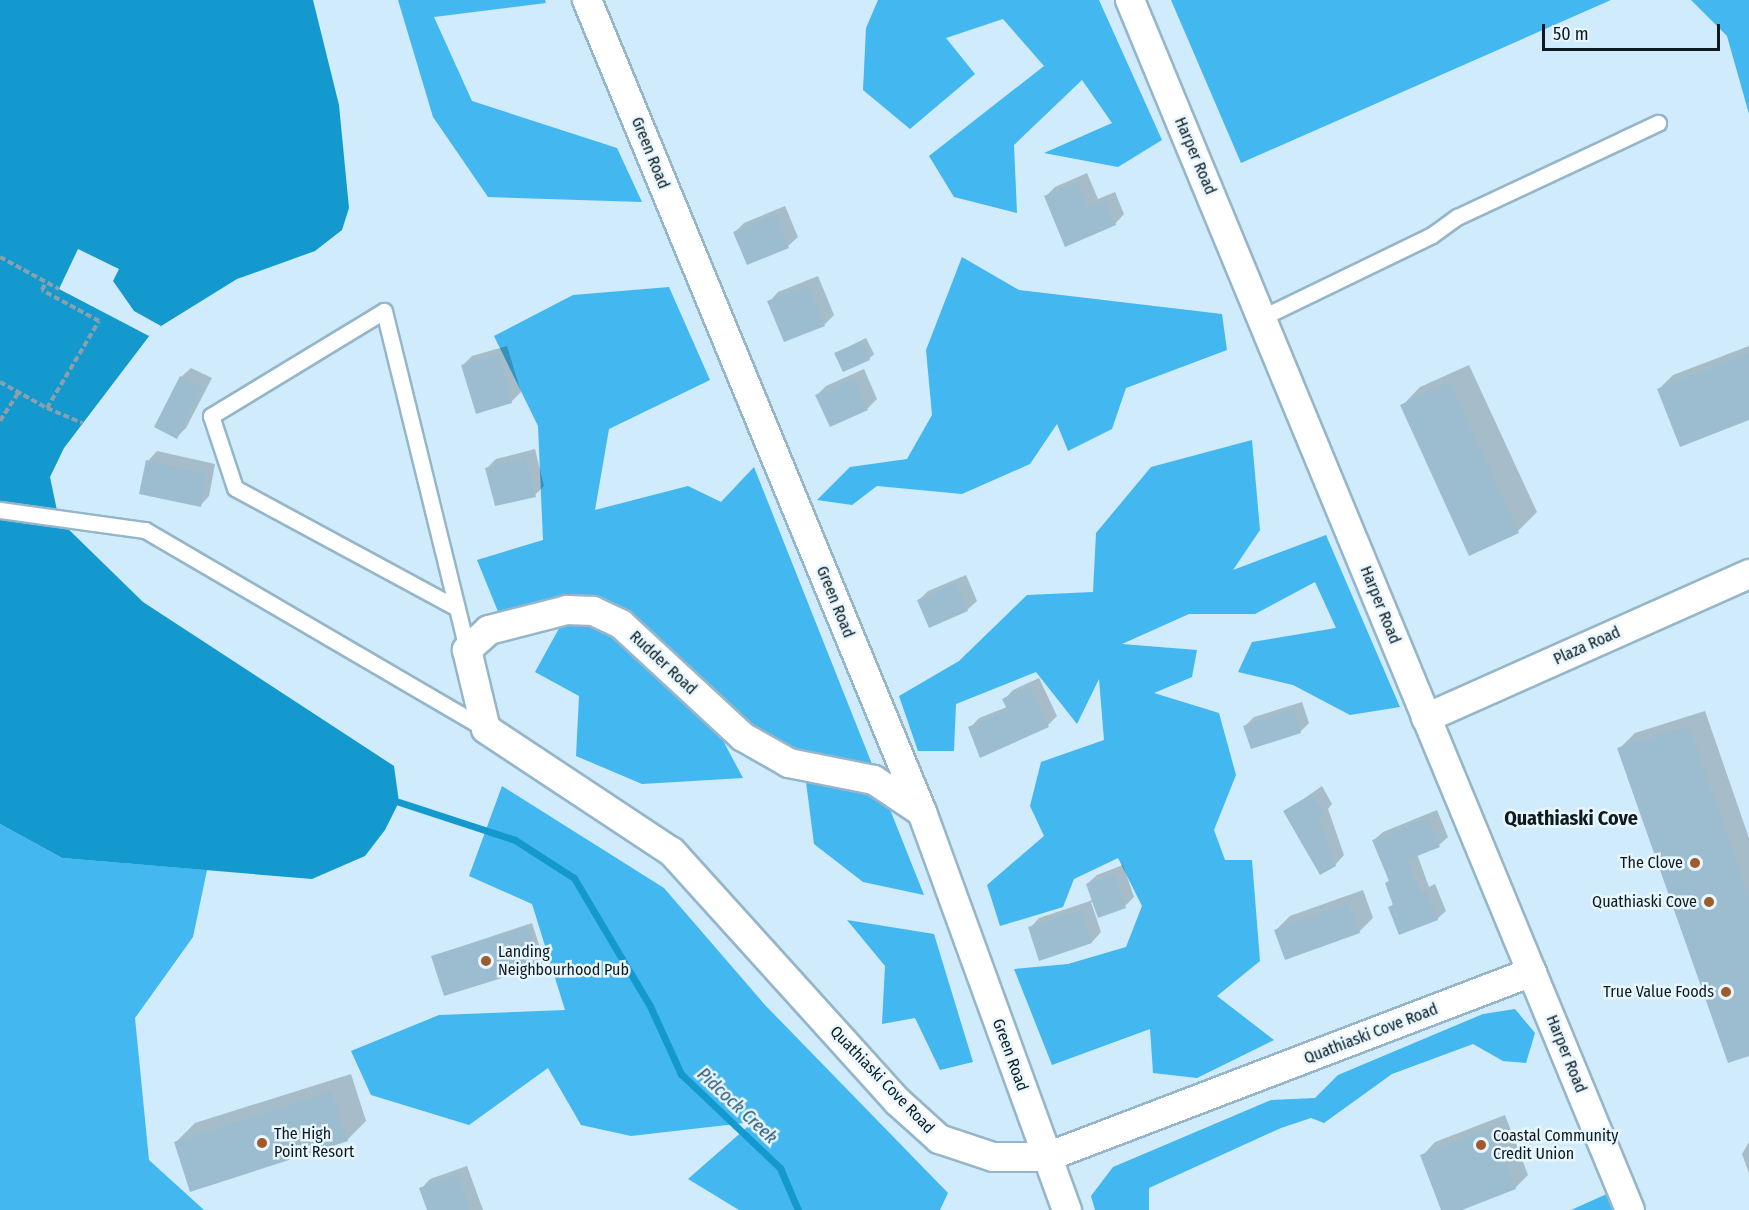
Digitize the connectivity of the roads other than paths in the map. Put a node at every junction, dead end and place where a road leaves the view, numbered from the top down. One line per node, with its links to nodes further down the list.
1 (587, 0): 11 (street, Green Road)
2 (1130, 0): 4 (street, Harper Road)
3 (1658, 123): 4 (lane)
4 (1263, 317): 9 (street, Harper Road)
5 (0, 510): 10 (lane)
6 (1749, 574): 9 (street, Plaza Road)
7 (455, 607): 7 (lane); 8 (lane)
8 (467, 650): 10 (street); 11 (street, Rudder Road)
9 (1426, 718): 12 (street, Harper Road)
10 (486, 729): 13 (street, Quathiaski Cove Road)
11 (922, 812): 13 (street, Green Road)
12 (1532, 972): 13 (street, Quathiaski Cove Road); 15 (street, Harper Road)
13 (1047, 1157): 14 (street, Green Road)
14 (1067, 1210)
15 (1630, 1210)

